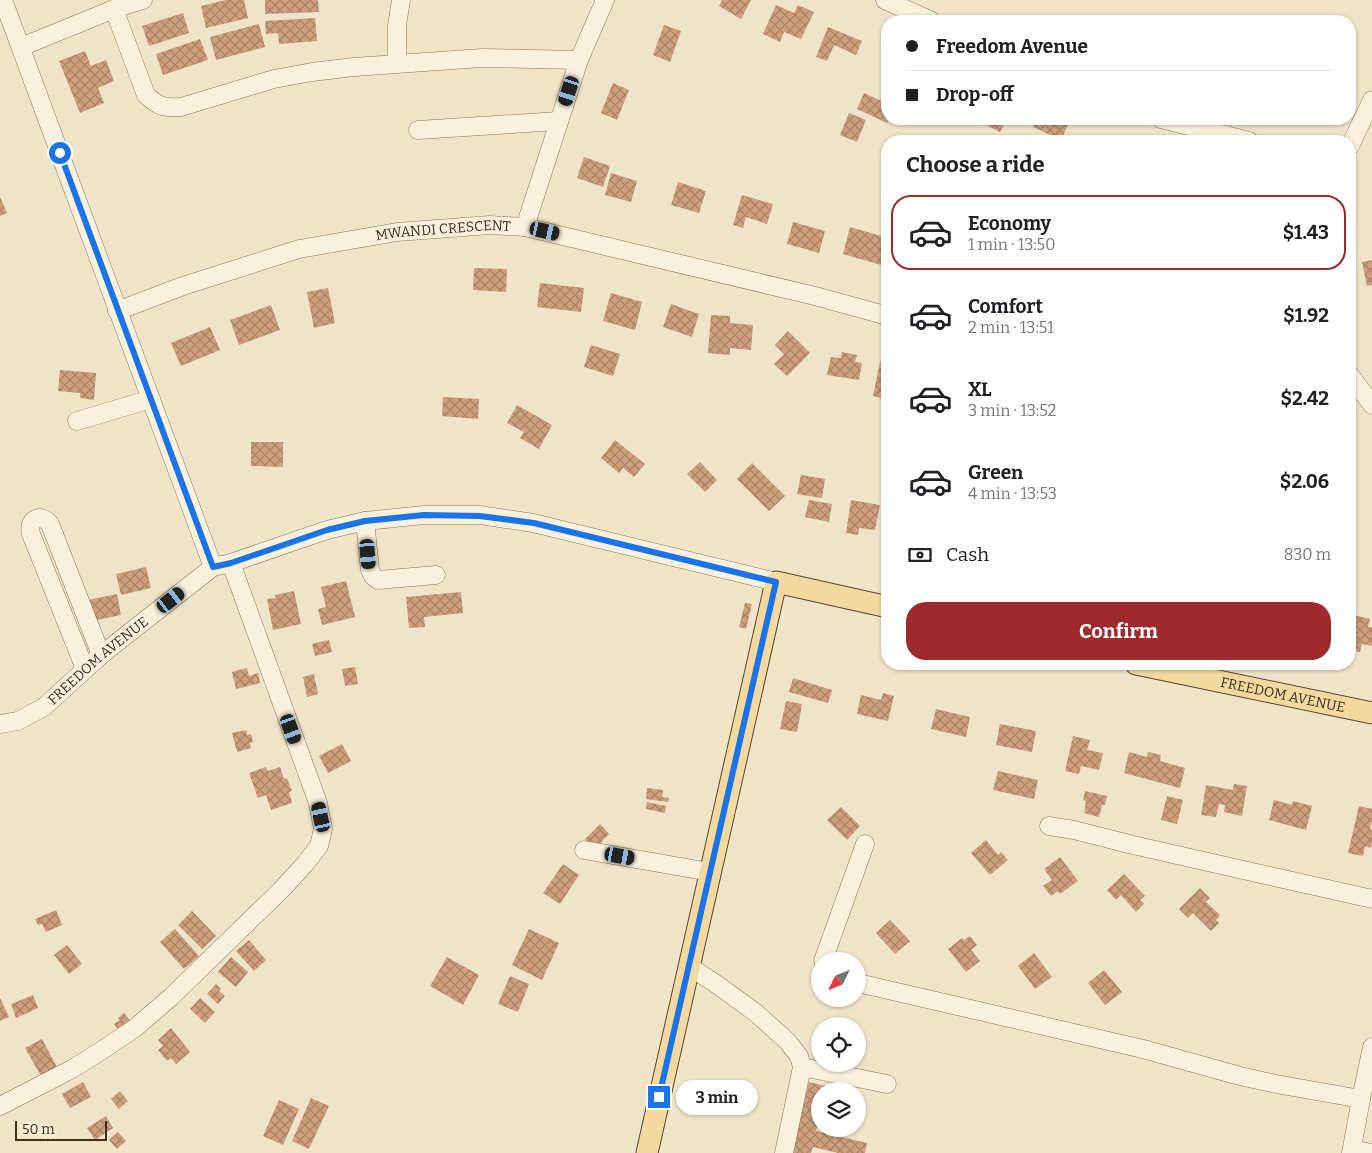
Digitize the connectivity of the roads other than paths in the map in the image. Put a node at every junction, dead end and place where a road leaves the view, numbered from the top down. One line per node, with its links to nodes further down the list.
1 (3, 0): 8 (street)
2 (143, 0): 6 (street)
3 (401, 0): 10 (street)
4 (605, 0): 9 (street)
5 (885, 0): 7 (street)
6 (114, 9): 8 (street); 10 (street)
7 (919, 15)
8 (21, 47): 18 (street)
9 (578, 60): 10 (street); 12 (street)
10 (397, 64)
11 (1372, 100): 16 (street)
12 (559, 121): 14 (street); 17 (street)
13 (1185, 125): 15 (street)
14 (418, 130)
15 (1225, 135)
16 (1355, 135)
17 (525, 227): 18 (street, MWANDI CRESCENT); 19 (street, MWANDI CRESCENT)
18 (117, 311): 21 (street)
19 (881, 314)
20 (1356, 383): 22 (street)
21 (151, 399): 23 (street); 26 (street)
22 (1372, 405)
23 (77, 421)
24 (365, 521): 25 (street, FREEDOM AVENUE); 27 (street); 28 (street, FREEDOM AVENUE)
25 (231, 563): 26 (street, FREEDOM AVENUE); 47 (street)
26 (213, 567): 30 (street, FREEDOM AVENUE)
27 (436, 575)
28 (776, 582): 29 (main road, FREEDOM AVENUE); 38 (main road)
29 (881, 605)
30 (101, 654): 31 (street, FREEDOM AVENUE); 31 (street)
31 (85, 669): 34 (street, FREEDOM AVENUE)
32 (1182, 670): 33 (main road, FREEDOM AVENUE)
33 (1372, 713)
34 (0, 724)
35 (1049, 826): 39 (street)
36 (865, 844): 40 (street)
37 (584, 850): 38 (street)
38 (710, 872): 41 (main road)
39 (1372, 899)
40 (826, 952)
41 (689, 966): 44 (street); 49 (main road)
42 (866, 985): 46 (street)
43 (1372, 1048): 46 (street)
44 (802, 1067): 45 (street); 50 (street)
45 (887, 1084)
46 (1361, 1099): 48 (street)
47 (0, 1106)
48 (1351, 1151): 51 (street)
49 (647, 1153)
50 (784, 1153)
51 (1371, 1153)

